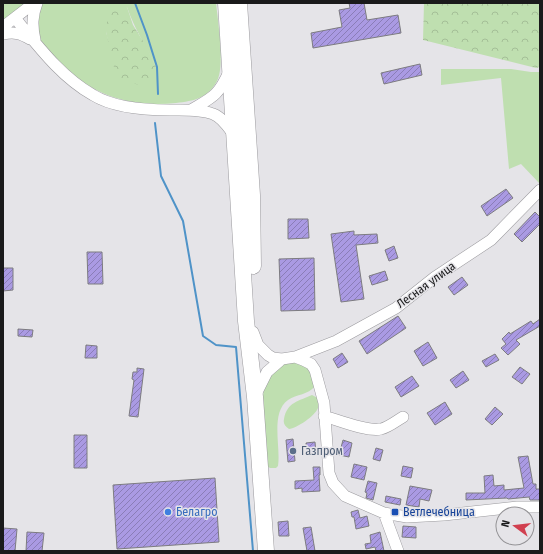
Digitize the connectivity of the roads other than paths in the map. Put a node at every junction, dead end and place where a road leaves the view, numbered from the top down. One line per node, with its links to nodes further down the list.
1 (36, 3): 4 (street); 7 (street)
2 (226, 3): 8 (highway)
3 (239, 3): 12 (highway)
4 (15, 18): 5 (street); 7 (street)
5 (3, 27)
6 (3, 34): 7 (street)
7 (35, 43): 9 (street)
8 (230, 70): 9 (street); 10 (highway)
9 (190, 110): 10 (street)
10 (234, 136): 13 (highway)
11 (540, 190): 14 (street, Лесная улица)
12 (252, 332): 13 (highway); 15 (street)
13 (251, 357): 16 (highway)
14 (295, 357): 15 (street, Лесная улица); 17 (street)
15 (282, 359): 16 (street)
16 (255, 397): 21 (highway)
17 (324, 416): 18 (street); 20 (street)
18 (403, 417)
19 (540, 507): 20 (street)
20 (384, 513): 22 (street)
21 (266, 551)
22 (398, 551)

